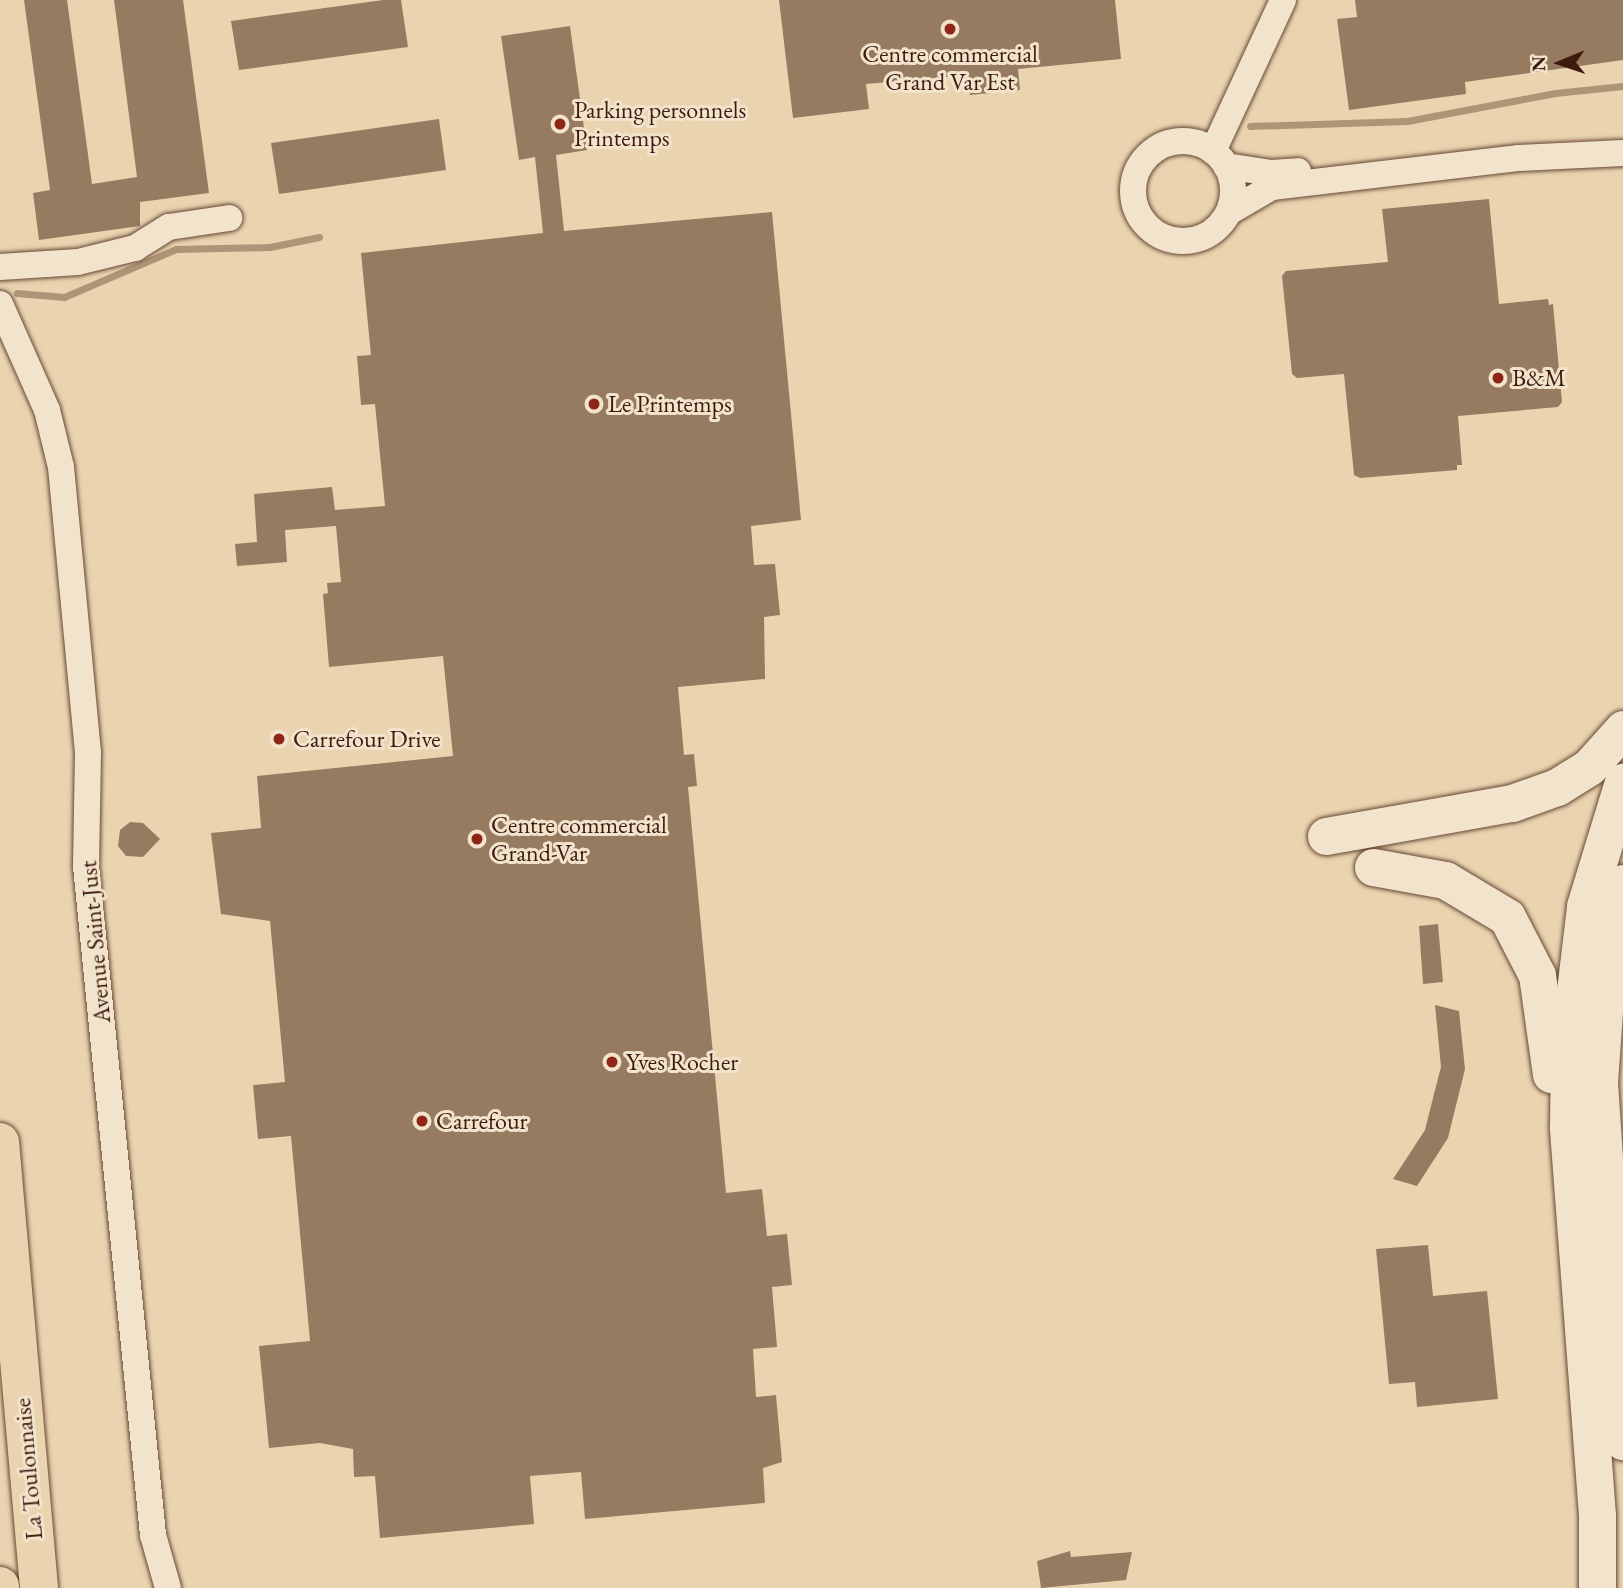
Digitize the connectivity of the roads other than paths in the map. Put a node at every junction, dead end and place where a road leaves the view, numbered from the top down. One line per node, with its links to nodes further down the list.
1 (1283, 0): 4 (street)
2 (1623, 139): 4 (street)
3 (1623, 153): 5 (street)
4 (1219, 158): 5 (street); 5 (street)
5 (1228, 212)
6 (229, 218): 7 (street)
7 (0, 267)
8 (0, 304): 20 (street, Avenue Saint-Just)
9 (1623, 729): 11 (main road)
10 (1623, 782): 14 (main road)
11 (1326, 836)
12 (1373, 867): 14 (main road)
13 (1623, 883): 17 (main road)
14 (1568, 1127): 21 (main road)
15 (0, 1142): 16 (highway, La Toulonnaise)
16 (11, 1255): 18 (highway, La Toulonnaise); 19 (highway)
17 (1623, 1441)
18 (40, 1588)
19 (58, 1588)
20 (168, 1588)
21 (1597, 1588)

